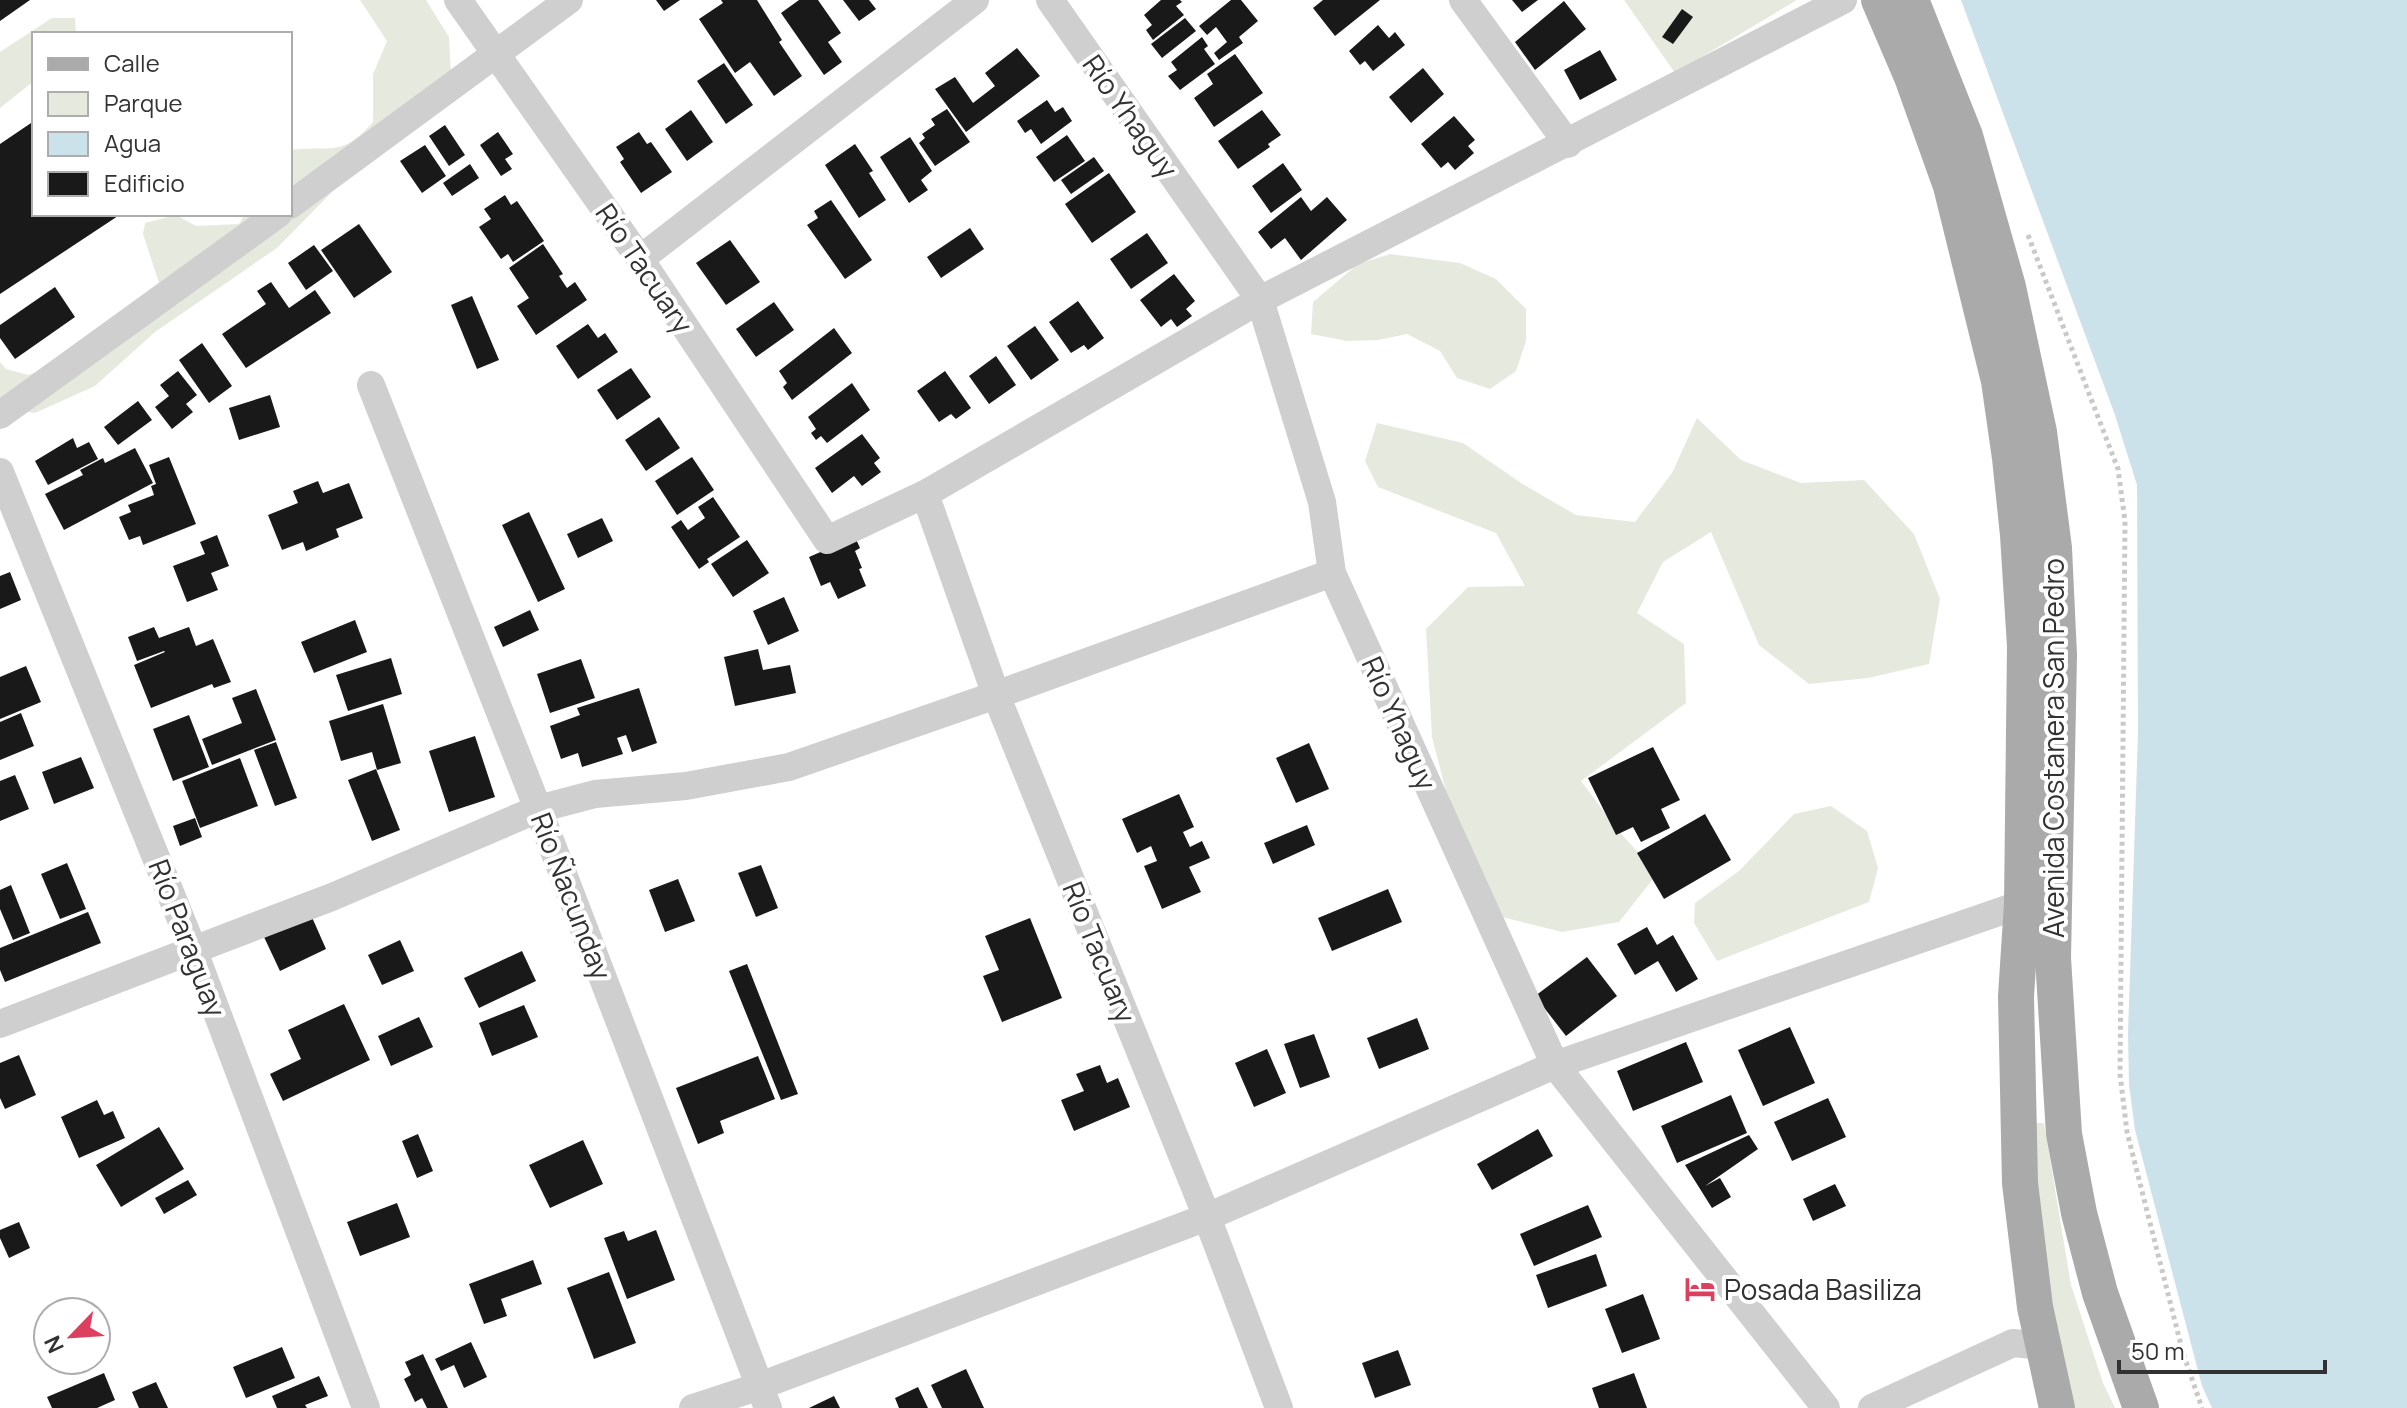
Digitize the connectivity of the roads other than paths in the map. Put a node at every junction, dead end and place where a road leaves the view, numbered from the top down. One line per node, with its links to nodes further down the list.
1 (458, 0): 9 (street, Río Tacuary)
2 (569, 0): 9 (street)
3 (975, 0): 13 (street)
4 (1050, 0): 14 (street, Río Yhaguy)
5 (1463, 0): 10 (street)
6 (1843, 0): 10 (street)
7 (1879, 0): 22 (main road, Avenida Costanera San Pedro)
8 (1911, 0): 35 (main road, Avenida Costanera San Pedro)
9 (495, 56): 11 (street); 13 (street, Río Tacuary)
10 (1568, 144): 14 (street)
11 (292, 204)
12 (275, 216): 16 (street)
13 (640, 259): 18 (street, Río Tacuary)
14 (1260, 300): 18 (street); 19 (street, Río Yhaguy)
15 (371, 385): 21 (street, Río Ñacunday)
16 (0, 415)
17 (0, 472): 23 (street, Río Paraguay)
18 (925, 494): 20 (street, Río Tacuary)
19 (1332, 573): 20 (street); 25 (street, Río Yhaguy)
20 (996, 695): 21 (street); 26 (street, Río Tacuary)
21 (538, 809): 23 (street); 28 (street, Río Ñacunday)
22 (2022, 904): 25 (street); 27 (main road, Avenida Costanera San Pedro)
23 (193, 949): 24 (street); 29 (street, Río Paraguay)
24 (0, 1024)
25 (1555, 1065): 26 (street); 32 (street, Río Yhaguy)
26 (1207, 1217): 28 (street); 31 (street, Río Tacuary)
27 (2042, 1346): 33 (street); 34 (main road, Avenida Costanera San Pedro)
28 (764, 1397): 30 (street)
29 (366, 1408)
30 (693, 1408)
31 (1279, 1408)
32 (1826, 1408)
33 (1872, 1408)
34 (2057, 1408)
35 (2141, 1408)

